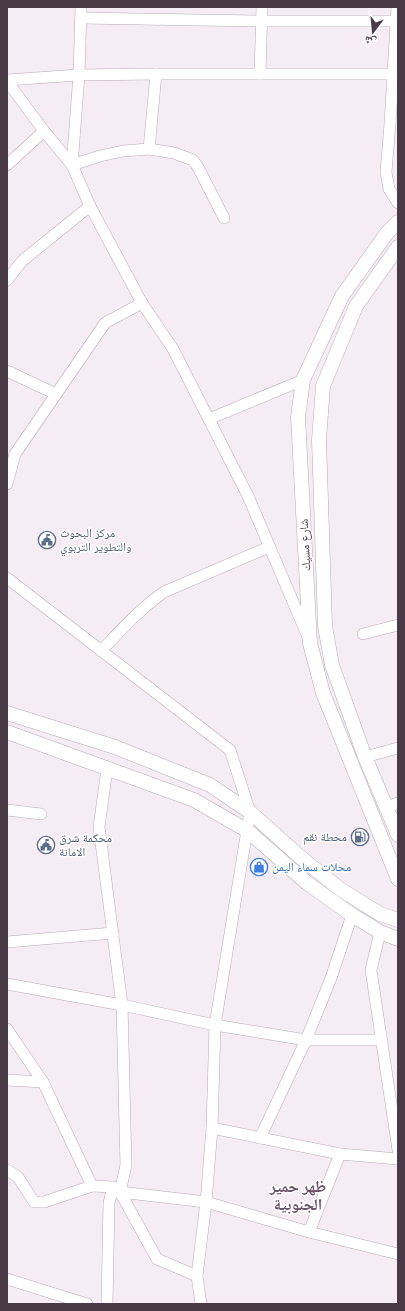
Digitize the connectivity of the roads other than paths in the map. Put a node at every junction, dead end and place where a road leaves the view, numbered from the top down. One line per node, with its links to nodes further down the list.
1 (262, 7): 4 (street)
2 (397, 7): 5 (street)
3 (81, 12): 4 (street); 9 (street)
4 (261, 21): 5 (street); 7 (street)
5 (397, 21): 8 (street)
6 (156, 74): 7 (street); 9 (street); 12 (street)
7 (260, 74): 8 (street)
8 (396, 74): 15 (street)
9 (79, 75): 10 (street); 14 (street)
10 (7, 80): 11 (street)
11 (44, 130): 13 (street); 14 (street)
12 (148, 149): 14 (street); 17 (street)
13 (7, 165)
14 (72, 165): 16 (street)
15 (398, 203)
16 (90, 206): 20 (street); 21 (street)
17 (224, 218)
18 (398, 222): 23 (street, شارع مسيك)
19 (398, 247): 37 (street, شارع مسيك)
20 (7, 280)
21 (142, 303): 24 (street); 25 (street)
22 (7, 371): 24 (street)
23 (303, 380): 25 (street); 32 (street, شارع مسيك)
24 (56, 394): 26 (street)
25 (209, 419): 28 (street)
26 (11, 452): 27 (street)
27 (7, 484)
28 (269, 546): 32 (street); 33 (street)
29 (7, 578): 33 (street)
30 (398, 625): 31 (street)
31 (363, 634)
32 (310, 643): 45 (street, شارع مسيك)
33 (101, 651): 41 (street)
34 (7, 713): 41 (street)
35 (7, 732): 38 (street)
36 (398, 748): 37 (street)
37 (365, 757): 39 (street, شارع مسيك)
38 (107, 769): 43 (street); 49 (street)
39 (392, 805): 44 (street, شارع مسيك)
40 (7, 810): 42 (street)
41 (250, 812): 43 (street); 47 (street)
42 (41, 814)
43 (248, 831): 46 (street); 54 (street)
44 (398, 834)
45 (398, 879)
46 (352, 915): 48 (street); 56 (street)
47 (398, 920)
48 (380, 932): 50 (street); 57 (street)
49 (113, 933): 51 (street); 53 (street)
50 (398, 939)
51 (7, 942)
52 (7, 984): 53 (street)
53 (122, 1005): 54 (street); 67 (street)
54 (215, 1025): 56 (street); 60 (street)
55 (7, 1029): 59 (street)
56 (306, 1040): 57 (street); 61 (street)
57 (382, 1040): 62 (street)
58 (7, 1080): 59 (street)
59 (44, 1082): 66 (street)
60 (212, 1128): 61 (street); 68 (street)
61 (260, 1138): 63 (street)
62 (398, 1150)
63 (340, 1154): 64 (street); 69 (street)
64 (398, 1159)
65 (7, 1170): 66 (street)
66 (92, 1186): 67 (street)
67 (116, 1190): 68 (street); 71 (street); 74 (street)
68 (206, 1202): 69 (street); 71 (street)
69 (309, 1232): 70 (street)
70 (398, 1254)
71 (197, 1276): 75 (street)
72 (7, 1279): 73 (street)
73 (87, 1304)
74 (107, 1304)
75 (201, 1304)

